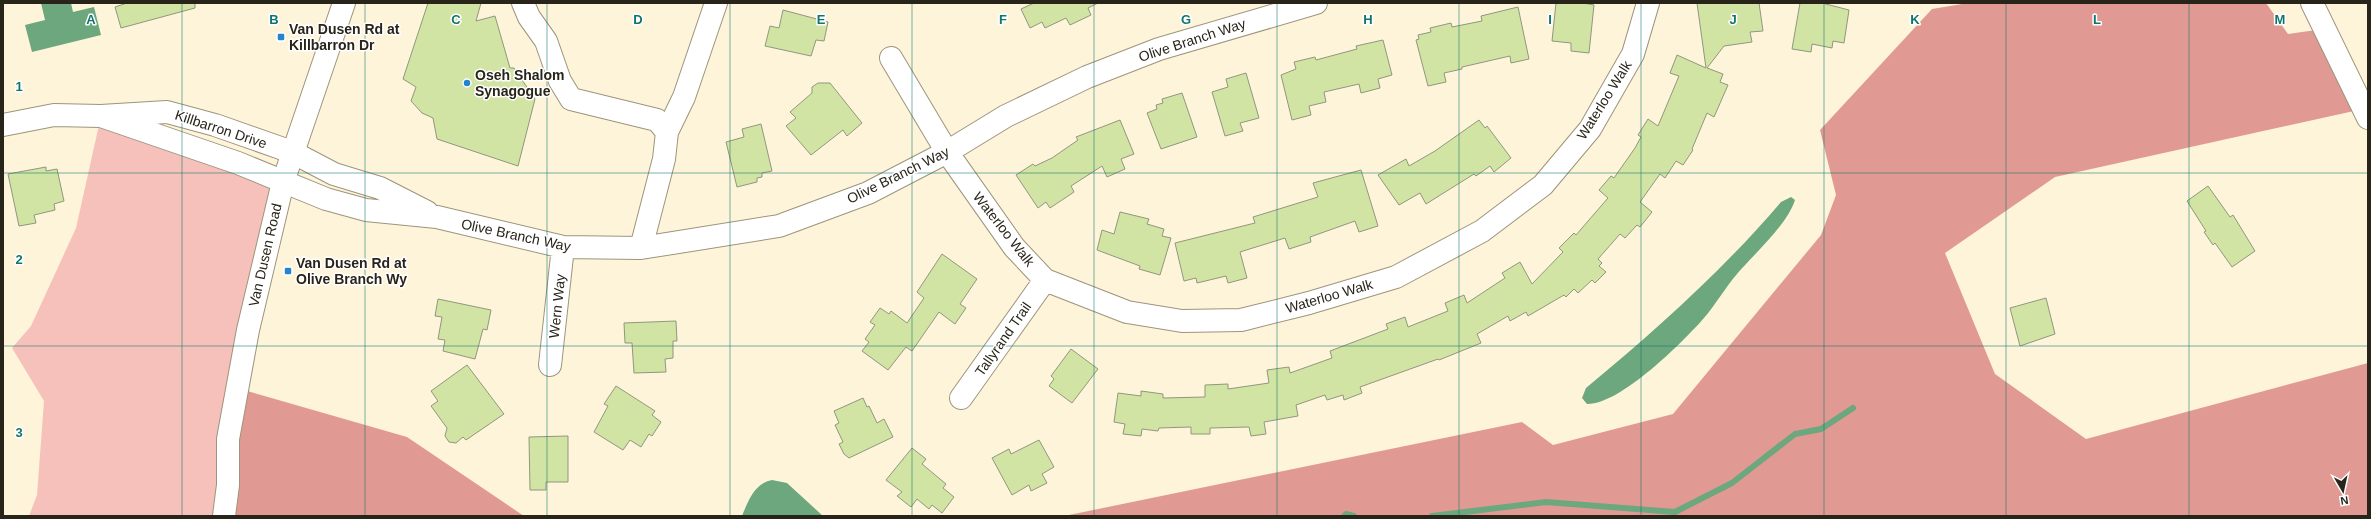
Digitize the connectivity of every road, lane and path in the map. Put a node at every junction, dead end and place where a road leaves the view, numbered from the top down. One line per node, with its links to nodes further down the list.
1 (344, 3): 12 (street, Van Dusen Road)
2 (523, 3): 11 (street)
3 (716, 3): 11 (street)
4 (1316, 3): 13 (street, Olive Branch Way)
5 (1648, 3): 18 (street, Waterloo Walk)
6 (2312, 3): 9 (street)
7 (891, 58): 13 (street, Waterloo Walk)
8 (101, 116): 10 (street, Killbarron Drive); 12 (street, Killbarron Drive); 14 (street, Killbarron Drive)
9 (2368, 118)
10 (3, 125)
11 (666, 132): 17 (street)
12 (292, 152): 14 (street, Van Dusen Road); 15 (street, Olive Branch Way)
13 (947, 152): 17 (street, Olive Branch Way); 18 (street, Waterloo Walk)
14 (283, 182): 15 (street, Olive Branch Way); 21 (street, Van Dusen Road)
15 (437, 217): 16 (street, Olive Branch Way)
16 (563, 247): 17 (street, Olive Branch Way); 19 (street, Wern Way)
17 (641, 248)
18 (1045, 280): 20 (street, Tallyrand Trail)
19 (550, 365)
20 (961, 398)
21 (224, 516)

